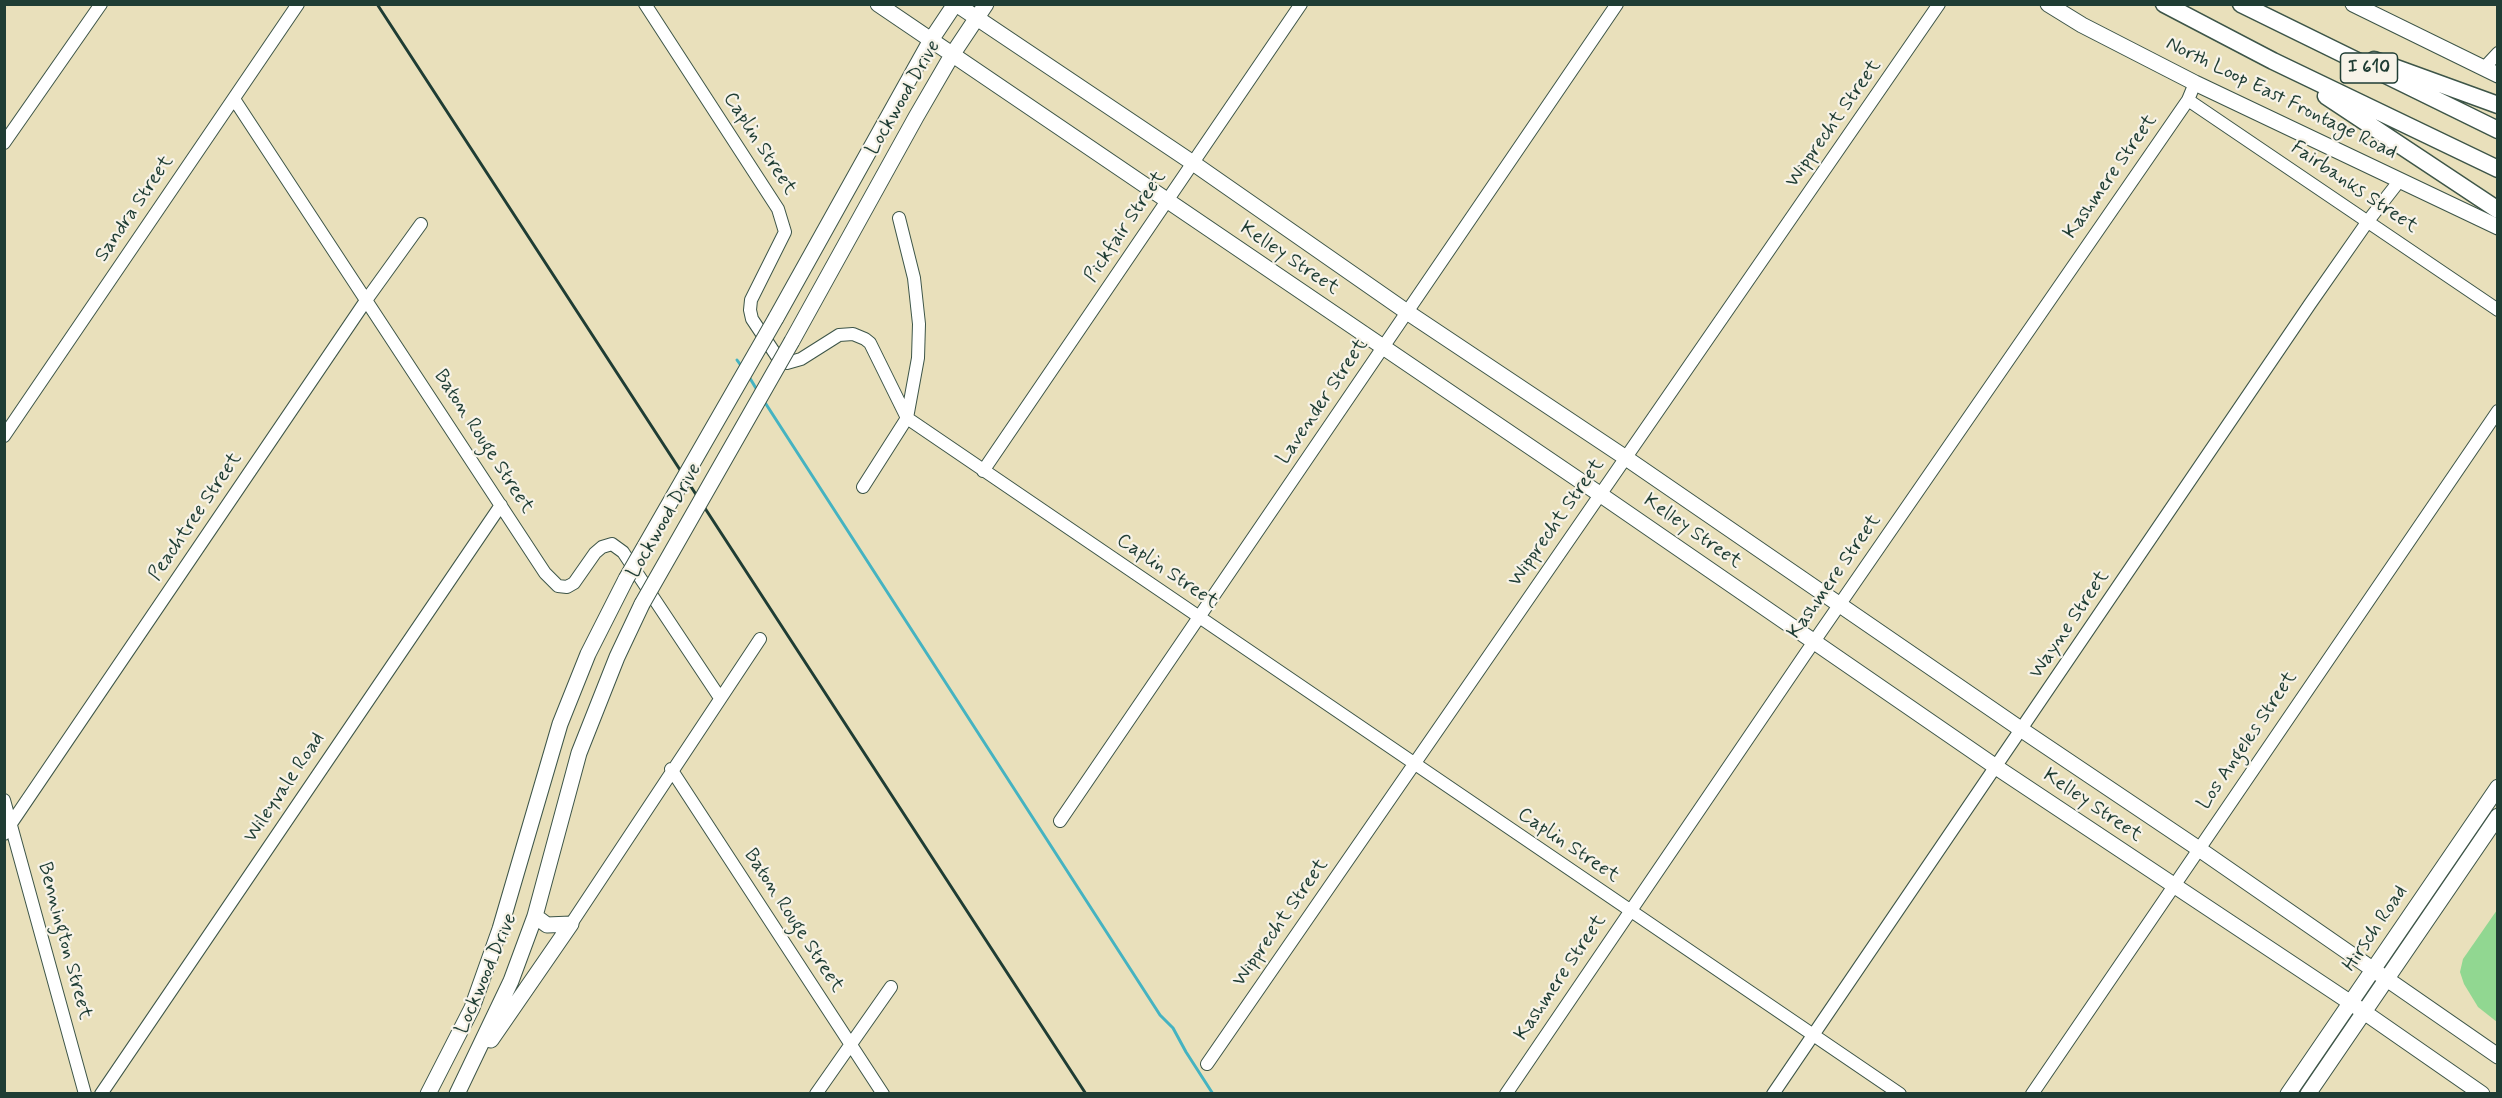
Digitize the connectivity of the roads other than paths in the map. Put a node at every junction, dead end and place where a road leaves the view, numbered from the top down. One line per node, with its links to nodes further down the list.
1 (101, 4): 26 (street)
2 (298, 4): 22 (street, Sandra Street)
3 (645, 4): 41 (street, Caplin Street)
4 (878, 4): 16 (main road, Kelley Street)
5 (956, 4): 14 (main road, Kelley Street); 16 (main road, Lockwood Drive)
6 (986, 4): 14 (main road, Lockwood Drive)
7 (1301, 4): 27 (street, Pickfair Street)
8 (1617, 4): 38 (street, Lavender Street)
9 (1940, 4): 43 (street, Wipprecht Street)
10 (2048, 4): 21 (main road, North Loop East Frontage Road)
11 (2164, 4): 19 (highway, I 610)
12 (2241, 4): 15 (highway, I 610)
13 (2353, 4): 20 (main road)
14 (977, 18): 18 (main road, Lockwood Drive); 27 (main road, Kelley Street)
15 (2279, 24): 24 (highway); 25 (highway, I 610)
16 (931, 40): 18 (main road, Kelley Street); 68 (main road, Lockwood Drive, bridge)
17 (2498, 53): 20 (street)
18 (952, 55): 30 (main road, Kelley Street); 66 (main road, Lockwood Drive, bridge)
19 (2273, 61): 28 (highway, I 610); 31 (highway)
20 (2491, 71)
21 (2195, 83): 23 (street, Kashmere Street); 29 (main road, North Loop East Frontage Road)
22 (234, 99): 36 (street, Baton Rouge Street); 42 (street, Sandra Street)
23 (2188, 100): 33 (street, Fairbanks Street); 48 (street, Kashmere Street)
24 (2498, 105)
25 (2498, 130)
26 (4, 143)
27 (1192, 163): 30 (street, Pickfair Street); 38 (main road, Kelley Street)
28 (2498, 169)
29 (2400, 180): 33 (street, Wayne Street); 35 (main road, North Loop East Frontage Road)
30 (1167, 201): 39 (main road, Kelley Street); 44 (street, Pickfair Street)
31 (2498, 210)
32 (899, 218): 41 (street)
33 (2368, 221): 37 (street, Fairbanks Street); 53 (street, Wayne Street)
34 (421, 224): 36 (street, Peachtree Street)
35 (2498, 227)
36 (367, 299): 47 (street, Baton Rouge Street); 62 (street, Peachtree Street)
37 (2498, 310)
38 (1407, 312): 39 (street, Lavender Street); 43 (main road, Kelley Street)
39 (1383, 347): 46 (main road, Kelley Street); 49 (street, Lavender Street)
40 (2498, 411): 63 (street, Los Angeles Street)
41 (907, 417): 44 (street, Caplin Street); 45 (street)
42 (4, 436)
43 (1626, 458): 46 (street, Wipprecht Street); 48 (main road, Kelley Street)
44 (983, 471): 49 (street, Caplin Street)
45 (862, 487)
46 (1601, 495): 51 (main road, Kelley Street); 54 (street, Wipprecht Street)
47 (501, 505): 52 (street, Baton Rouge Street); 81 (street, Wileyvale Road)
48 (1839, 605): 51 (street, Kashmere Street); 53 (main road, Kelley Street)
49 (1199, 617): 54 (street, Caplin Street); 60 (street, Lavender Street)
50 (760, 639): 52 (street)
51 (1813, 642): 55 (main road, Kelley Street); 65 (street, Kashmere Street)
52 (720, 698): 56 (street)
53 (2022, 730): 55 (street, Wayne Street); 63 (main road, Kelley Street)
54 (1414, 765): 65 (street, Caplin Street); 78 (street, Wipprecht Street)
55 (1996, 767): 64 (main road, Kelley Street); 75 (street, Wayne Street)
56 (671, 769): 67 (street); 76 (street, Baton Rouge Street)
57 (2498, 788): 59 (main road, Hirsch Road)
58 (4, 800): 62 (street, Bennington Street)
59 (2478, 816): 61 (main road); 70 (main road, Hirsch Road)
60 (1060, 820)
61 (2494, 821): 71 (main road, Hirsch Road)
62 (8, 829): 80 (street, Bennington Street)
63 (2199, 849): 64 (street, Los Angeles Street); 70 (main road, Kelley Street)
64 (2173, 885): 73 (main road, Kelley Street); 89 (street, Los Angeles Street)
65 (1629, 911): 75 (street, Caplin Street); 86 (street, Kashmere Street)
66 (535, 916): 67 (main road); 69 (main road, Lockwood Drive)
67 (571, 924): 79 (main road)
68 (488, 962): 69 (main road); 82 (main road, Lockwood Drive)
69 (515, 970): 79 (main road, Lockwood Drive)
70 (2373, 971): 71 (main road, Kelley Street); 73 (main road, Hirsch Road)
71 (2387, 980): 74 (main road, Hirsch Road); 77 (main road, Kelley Street)
72 (891, 987): 76 (street)
73 (2351, 1003): 74 (main road, Kelley Street); 90 (main road, Hirsch Road)
74 (2365, 1012): 91 (main road, Hirsch Road); 92 (main road, Kelley Street)
75 (1813, 1035): 87 (street, Wayne Street); 88 (street, Caplin Street)
76 (850, 1043): 84 (street); 85 (street, Baton Rouge Street)
77 (2498, 1056)
78 (1207, 1065)
79 (465, 1078): 83 (main road, Lockwood Drive)
80 (85, 1094)
81 (101, 1094)
82 (428, 1094)
83 (457, 1094)
84 (816, 1094)
85 (883, 1094)
86 (1506, 1094)
87 (1773, 1094)
88 (1900, 1094)
89 (2031, 1094)
90 (2288, 1094)
91 (2308, 1094)
92 (2482, 1094)

